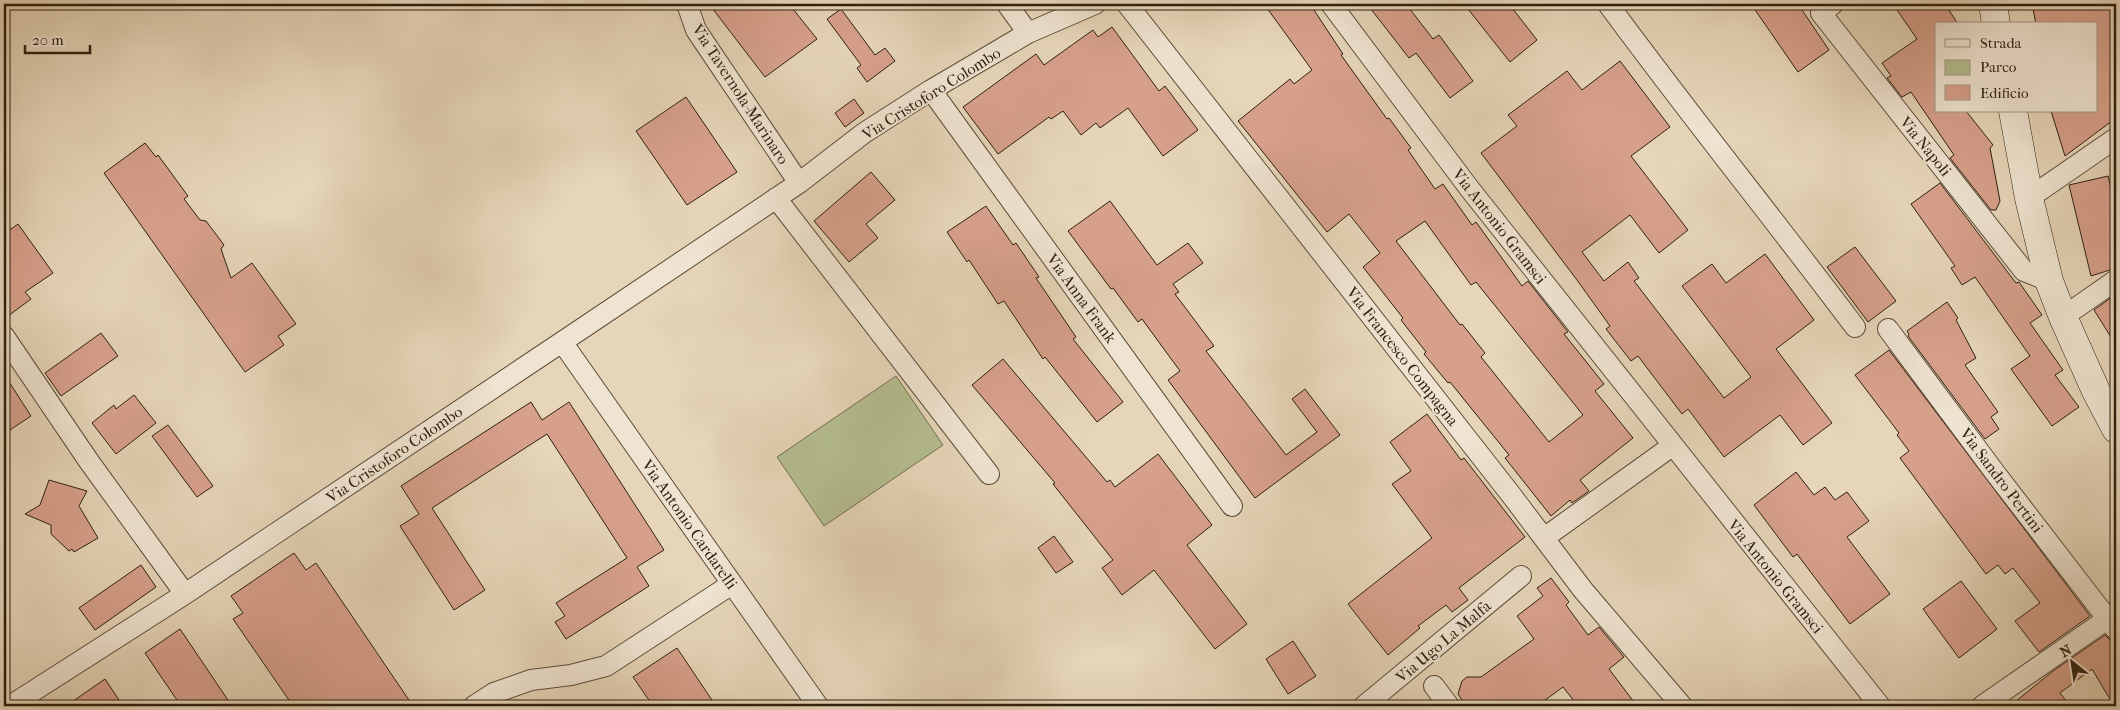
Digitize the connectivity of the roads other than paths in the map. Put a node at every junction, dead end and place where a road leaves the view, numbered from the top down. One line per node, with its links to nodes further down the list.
1 (686, 4): 14 (street, Via Tavernola-Marinaro)
2 (1007, 4): 10 (street)
3 (1095, 4): 10 (street, Via Cristoforo Colombo)
4 (1127, 4): 28 (street, Via Francesco Compagna)
5 (1331, 4): 25 (street, Via Antonio Gramsci)
6 (1608, 4): 20 (street)
7 (1833, 4): 18 (street, Via Napoli)
8 (1993, 4): 9 (main road)
9 (1996, 22)
10 (1028, 33): 11 (street, Via Cristoforo Colombo)
11 (931, 90): 14 (street, Via Cristoforo Colombo); 27 (street, Via Anna Frank)
12 (2013, 112): 16 (main road)
13 (2116, 138): 16 (street)
14 (799, 183): 15 (street, Via Cristoforo Colombo)
15 (776, 198): 23 (street, Via Cristoforo Colombo); 26 (street)
16 (2029, 198): 18 (main road)
17 (2116, 280): 19 (street)
18 (2049, 281): 19 (main road)
19 (2063, 318): 24 (main road)
20 (1855, 327)
21 (1888, 329): 32 (street, Via Sandro Pertini)
22 (4, 336): 31 (street)
23 (562, 342): 30 (street, Via Antonio Cardarelli); 31 (street, Via Cristoforo Colombo)
24 (2116, 429)
25 (1672, 446): 28 (street); 40 (street, Via Antonio Gramsci)
26 (989, 474)
27 (1232, 506)
28 (1544, 538): 39 (street, Via Francesco Compagna)
29 (1521, 576): 37 (street, Via Ugo La Malfa)
30 (732, 584): 35 (street); 36 (street, Via Antonio Cardarelli)
31 (185, 594): 34 (street, Via Cristoforo Colombo)
32 (2114, 620): 41 (street)
33 (1434, 686): 38 (street)
34 (10, 706)
35 (474, 706)
36 (818, 706)
37 (1364, 706)
38 (1449, 706)
39 (1682, 706)
40 (1880, 706)
41 (1982, 706)

